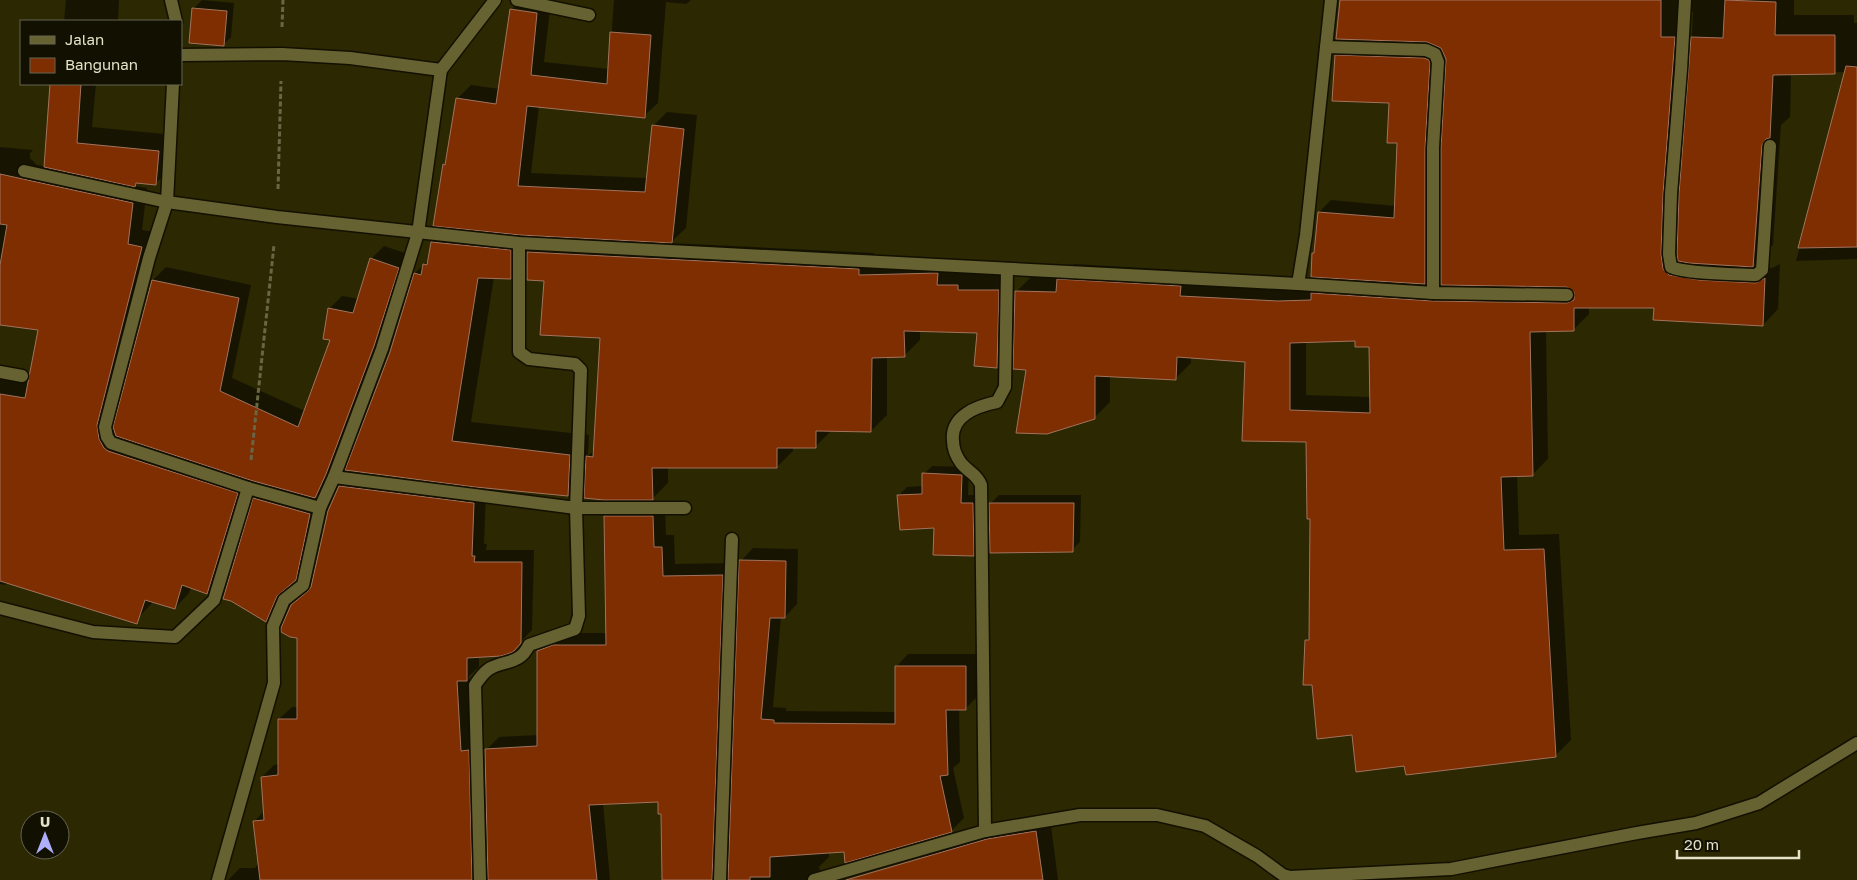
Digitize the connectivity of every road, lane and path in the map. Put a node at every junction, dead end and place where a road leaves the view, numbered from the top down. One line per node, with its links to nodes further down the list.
1 (172, 0): 7 (street)
2 (495, 0): 10 (street)
3 (517, 0): 6 (street)
4 (1331, 0): 8 (street)
5 (1685, 0): 12 (street)
6 (590, 15)
7 (176, 20)
8 (1326, 47): 18 (street); 19 (street)
9 (182, 55): 10 (street)
10 (441, 70): 15 (street)
11 (173, 85): 14 (street)
12 (1770, 146)
13 (24, 171): 14 (street)
14 (167, 202): 15 (street); 24 (street)
15 (418, 233): 16 (street); 23 (street)
16 (519, 243): 17 (street); 26 (street)
17 (1008, 269): 18 (street); 31 (street)
18 (1298, 284): 19 (street)
19 (1434, 294): 20 (street)
20 (1566, 295)
21 (0, 372): 22 (street)
22 (22, 376)
23 (334, 477): 25 (street); 26 (street)
24 (248, 488): 25 (street); 29 (street)
25 (320, 508): 33 (street)
26 (576, 508): 27 (street); 34 (street)
27 (685, 508)
28 (732, 539): 35 (street)
29 (0, 608)
30 (1857, 743): 31 (street)
31 (985, 831): 32 (street)
32 (832, 877): 36 (street)
33 (218, 880)
34 (480, 880)
35 (720, 880)
36 (814, 880)

